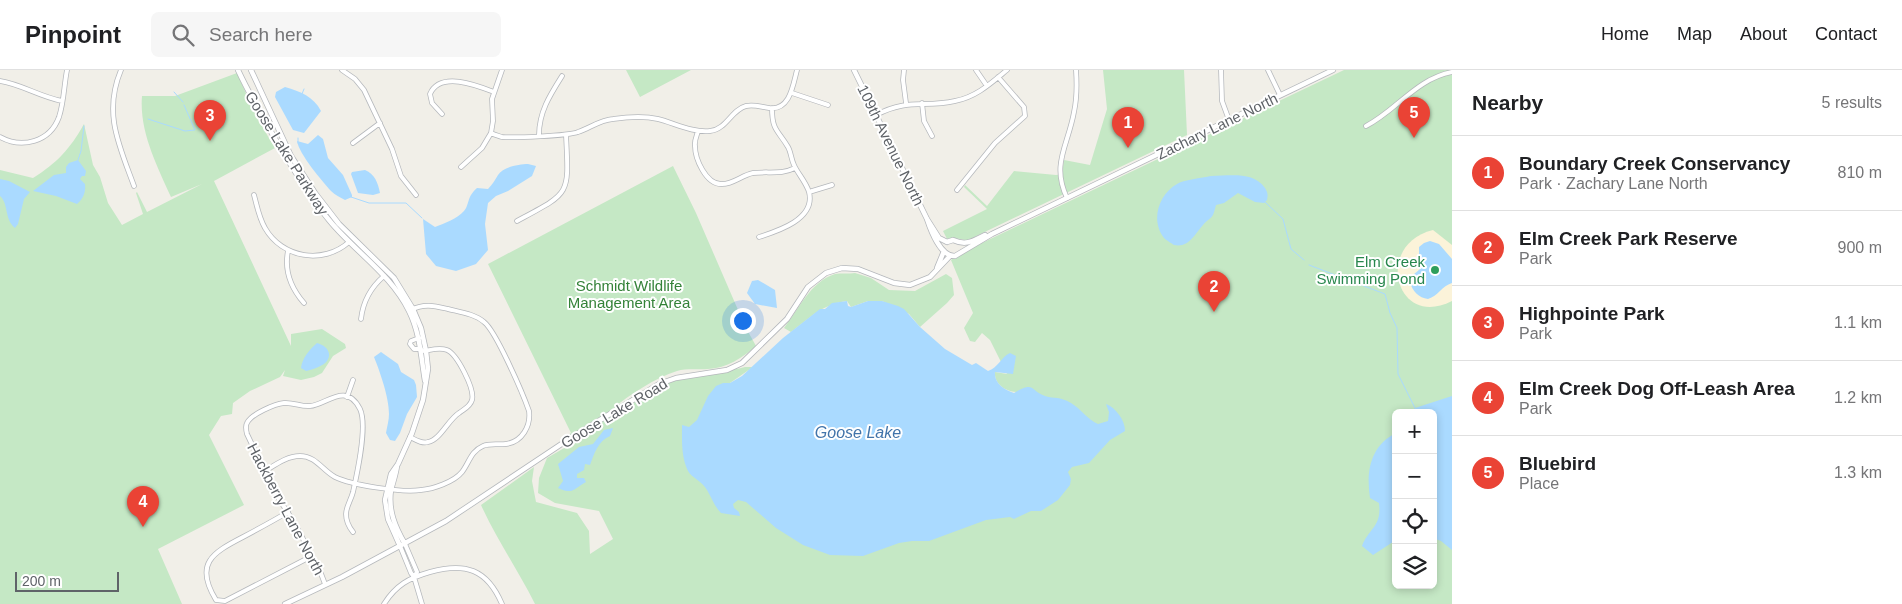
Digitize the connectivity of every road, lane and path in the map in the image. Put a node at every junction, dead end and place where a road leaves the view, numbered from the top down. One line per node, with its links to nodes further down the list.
1 (67, 70): 24 (street)
2 (121, 70): 44 (street)
3 (238, 70): 54 (street, Goose Lake Parkway)
4 (251, 70): 64 (street, Goose Lake Parkway)
5 (342, 70): 32 (street)
6 (502, 70): 21 (street)
7 (797, 70): 22 (street)
8 (854, 70): 30 (street, 109th Avenue North)
9 (904, 70): 25 (street)
10 (976, 70): 20 (street)
11 (1007, 70): 18 (street)
12 (1076, 70): 49 (street)
13 (1220, 70): 31 (street)
14 (1268, 70): 23 (street)
15 (1333, 70): 23 (street, Zachary Lane North)
16 (1452, 72): 33 (street)
17 (562, 76): 36 (street)
18 (998, 77): 20 (street); 45 (street)
19 (0, 81): 24 (street)
20 (987, 86): 26 (street)
21 (494, 92): 29 (street); 35 (street)
22 (792, 93): 27 (street); 28 (street)
23 (1280, 96): 31 (street, Zachary Lane North)
24 (62, 100): 39 (street)
25 (906, 103): 26 (street); 30 (street)
26 (922, 103): 38 (street)
27 (828, 105)
28 (772, 108): 34 (street); 42 (street)
29 (442, 114)
30 (876, 114): 50 (street, 109th Avenue North)
31 (1228, 120): 49 (street, Zachary Lane North)
32 (380, 123): 40 (street); 48 (street)
33 (1366, 126)
34 (698, 131): 37 (street); 42 (street)
35 (491, 134): 36 (street); 41 (street)
36 (539, 135): 37 (street)
37 (566, 135): 51 (street)
38 (932, 136)
39 (0, 137)
40 (353, 143)
41 (461, 167)
42 (795, 168): 46 (street)
43 (832, 185): 46 (street)
44 (134, 186)
45 (957, 190)
46 (809, 192): 53 (street)
47 (254, 194): 58 (street)
48 (416, 194)
49 (1067, 198): 52 (street, Zachary Lane North)
50 (928, 219): 55 (street, 109th Avenue North); 57 (street, 109th Avenue North)
51 (517, 221)
52 (992, 234): 56 (street, Zachary Lane North); 59 (street, Zachary Lane North)
53 (759, 237)
54 (349, 242): 58 (street); 62 (street, Goose Lake Parkway)
55 (946, 242): 56 (street); 57 (street)
56 (958, 243): 59 (street)
57 (944, 250): 60 (street); 61 (street)
58 (288, 251): 63 (street)
59 (959, 252): 60 (street)
60 (950, 256): 61 (street, Goose Lake Road)
61 (936, 272): 76 (street, Goose Lake Road)
62 (384, 276): 64 (street, Goose Lake Parkway); 65 (street)
63 (304, 303)
64 (411, 310): 66 (street, Goose Lake Parkway); 67 (street, Goose Lake Parkway); 73 (street)
65 (361, 319)
66 (419, 338): 67 (street, Goose Lake Parkway); 67 (street)
67 (423, 350): 70 (street, Goose Lake Parkway); 70 (street)
68 (353, 380): 69 (street)
69 (347, 397): 71 (street, Hackberry Lane North); 72 (street)
70 (410, 437): 73 (street, Goose Lake Parkway)
71 (265, 471): 72 (street); 74 (street, Hackberry Lane North)
72 (355, 482): 73 (street); 75 (street)
73 (389, 489): 76 (street, Goose Lake Parkway)
74 (288, 512): 77 (street, Hackberry Lane North); 77 (street)
75 (352, 532)
76 (402, 545): 78 (street, Goose Lake Parkway); 79 (street, Goose Lake Road)
77 (312, 556): 79 (street, Hackberry Lane North)
78 (414, 577): 81 (street); 82 (street, Goose Lake Parkway); 83 (street)
79 (325, 584): 80 (street, Goose Lake Road)
80 (285, 604)
81 (384, 604)
82 (422, 604)
83 (502, 604)

